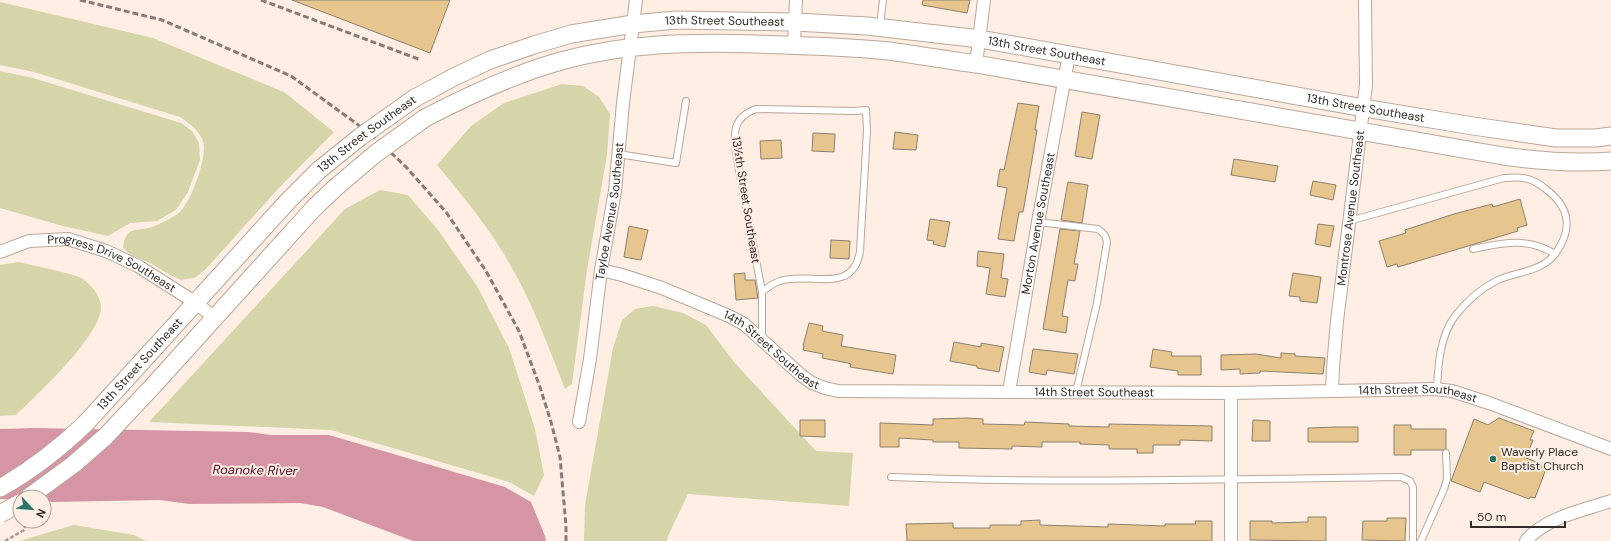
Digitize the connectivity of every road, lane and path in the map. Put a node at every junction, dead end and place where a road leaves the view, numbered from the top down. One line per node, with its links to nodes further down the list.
1 (636, 0): 7 (street, Tayloe Avenue Southeast)
2 (796, 0): 6 (street)
3 (883, 0): 8 (lane)
4 (984, 0): 9 (street)
5 (1365, 0): 16 (street, Montrose Avenue Southeast)
6 (795, 22): 7 (main road, 13th Street Southeast); 8 (main road, 13th Street Southeast); 10 (street)
7 (633, 24): 11 (street, Tayloe Avenue Southeast); 28 (main road, 13th Street Southeast, bridge)
8 (880, 27): 9 (main road, 13th Street Southeast)
9 (980, 39): 12 (main road, 13th Street Southeast); 13 (street)
10 (794, 46): 11 (main road, 13th Street Southeast); 13 (main road, 13th Street Southeast)
11 (630, 48): 19 (street, Tayloe Avenue Southeast); 29 (main road, 13th Street Southeast, bridge)
12 (1069, 55): 14 (street, Morton Avenue Southeast); 16 (main road, 13th Street Southeast)
13 (976, 64): 14 (main road, 13th Street Southeast)
14 (1064, 79): 17 (main road, 13th Street Southeast); 22 (street, Morton Avenue Southeast)
15 (686, 102): 19 (lane)
16 (1364, 108): 17 (street, Montrose Avenue Southeast); 18 (main road, 13th Street Southeast)
17 (1361, 131): 20 (main road, 13th Street Southeast); 21 (street, Montrose Avenue Southeast)
18 (1611, 136)
19 (618, 154): 26 (street, Tayloe Avenue Southeast)
20 (1611, 162)
21 (1350, 221): 25 (lane); 32 (street, Montrose Avenue Southeast)
22 (1038, 222): 33 (street, Morton Avenue Southeast); 34 (lane)
23 (1474, 249): 25 (lane)
24 (0, 252): 28 (street, Progress Drive Southeast)
25 (1555, 254): 31 (lane)
26 (601, 270): 30 (street, 14th Street Southeast); 36 (street, Tayloe Avenue Southeast)
27 (762, 292): 27 (lane, 13½th Street Southeast); 30 (lane, 13½th Street Southeast)
28 (196, 303): 29 (street, Progress Drive Southeast); 41 (main road, 13th Street Southeast)
29 (214, 318): 42 (main road, 13th Street Southeast)
30 (762, 340): 33 (street, 14th Street Southeast)
31 (1437, 389): 32 (street, 14th Street Southeast); 37 (street, 14th Street Southeast)
32 (1332, 391): 35 (street, 14th Street Southeast)
33 (1009, 392): 34 (street, 14th Street Southeast)
34 (1076, 392): 35 (street, 14th Street Southeast)
35 (1231, 393): 40 (street)
36 (579, 422)
37 (1611, 449)
38 (1446, 453): 50 (lane)
39 (891, 477): 40 (lane)
40 (1231, 480): 48 (street); 49 (lane)
41 (0, 488)
42 (40, 489)
43 (1611, 501): 51 (street)
44 (12, 507): 45 (main road, bridge)
45 (0, 514)
46 (24, 529): 47 (path)
47 (5, 541)
48 (1230, 541)
49 (1413, 541)
50 (1421, 541)
51 (1526, 541)

